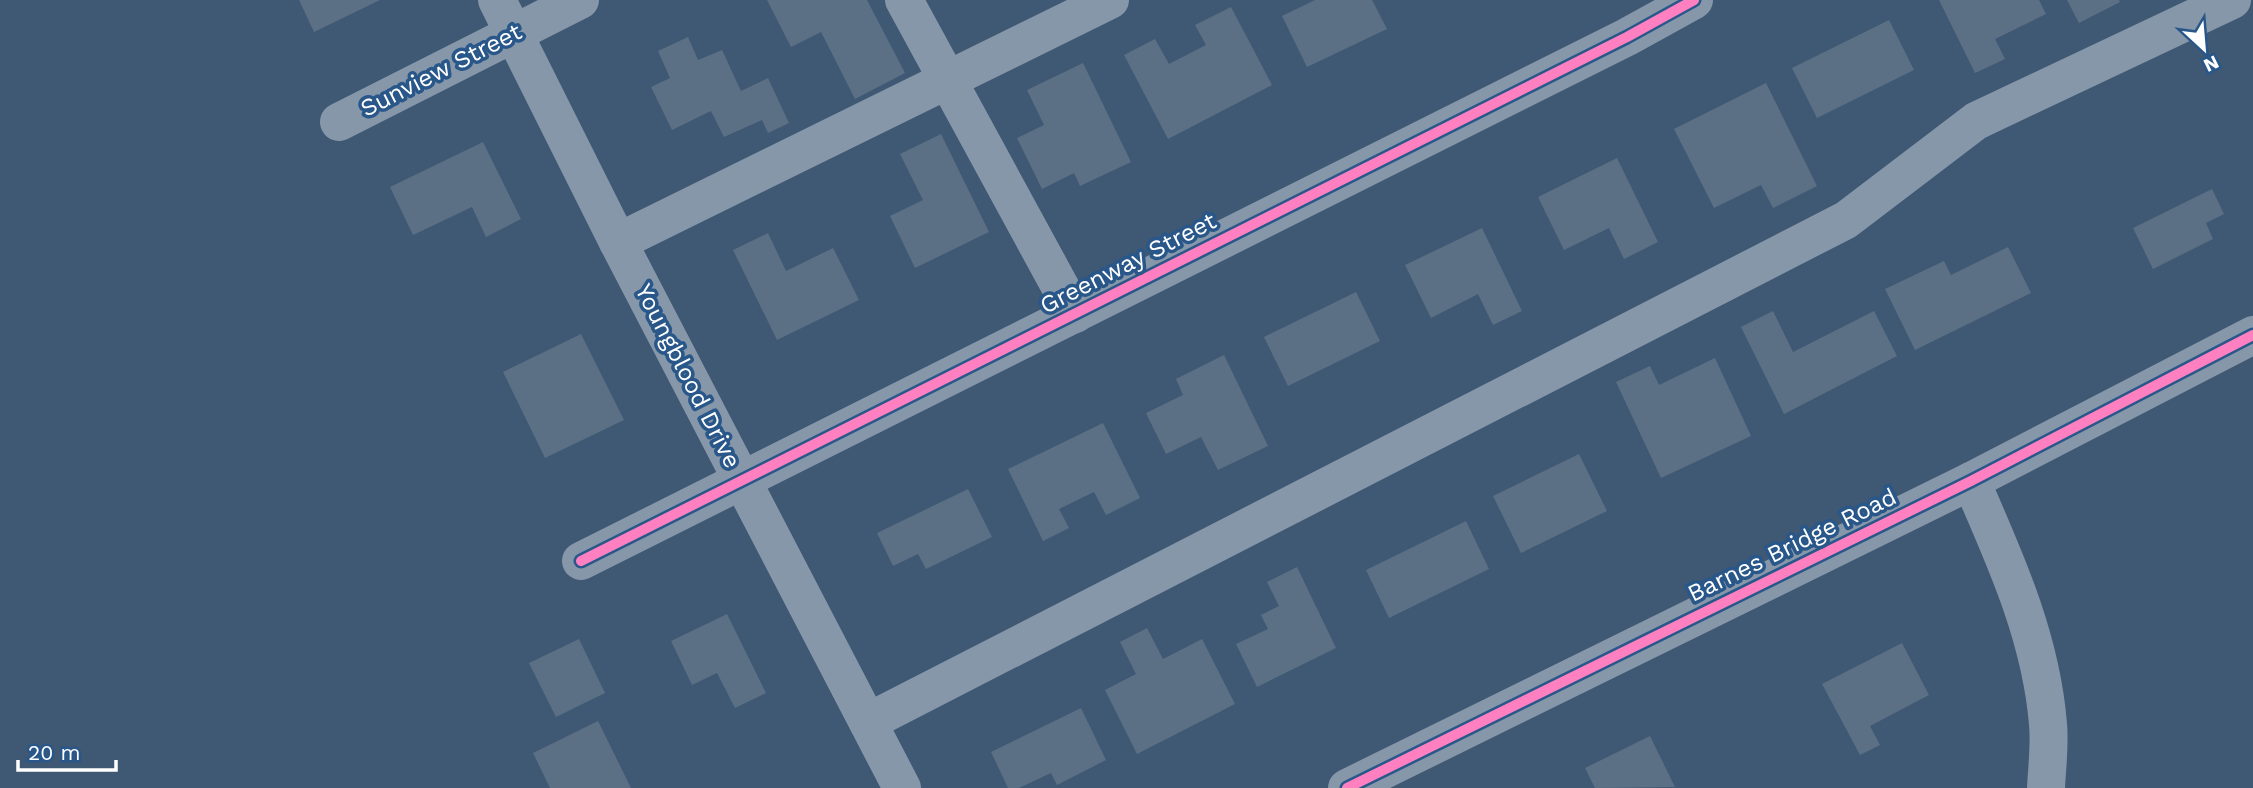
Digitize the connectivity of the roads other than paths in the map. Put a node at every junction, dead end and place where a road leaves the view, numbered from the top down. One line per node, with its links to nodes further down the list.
1 (497, 0): 7 (street, Youngblood Drive)
2 (580, 0): 7 (street, Sunview Street)
3 (904, 0): 8 (street)
4 (1110, 0): 8 (street)
5 (1694, 0): 11 (street, Greenway Street)
6 (2232, 0): 16 (street)
7 (514, 33): 9 (street, Sunview Street); 10 (street, Youngblood Drive)
8 (946, 81): 10 (street); 11 (street)
9 (339, 122)
10 (618, 242): 13 (street, Youngblood Drive)
11 (1075, 314): 13 (street, Greenway Street)
12 (2253, 335): 14 (street, Barnes Bridge Road)
13 (741, 480): 15 (street, Greenway Street); 16 (street, Youngblood Drive)
14 (1971, 481): 18 (street, Barnes Bridge Road); 19 (street)
15 (580, 561)
16 (868, 722): 17 (street, Youngblood Drive)
17 (902, 788)
18 (1347, 788)
19 (2046, 788)

